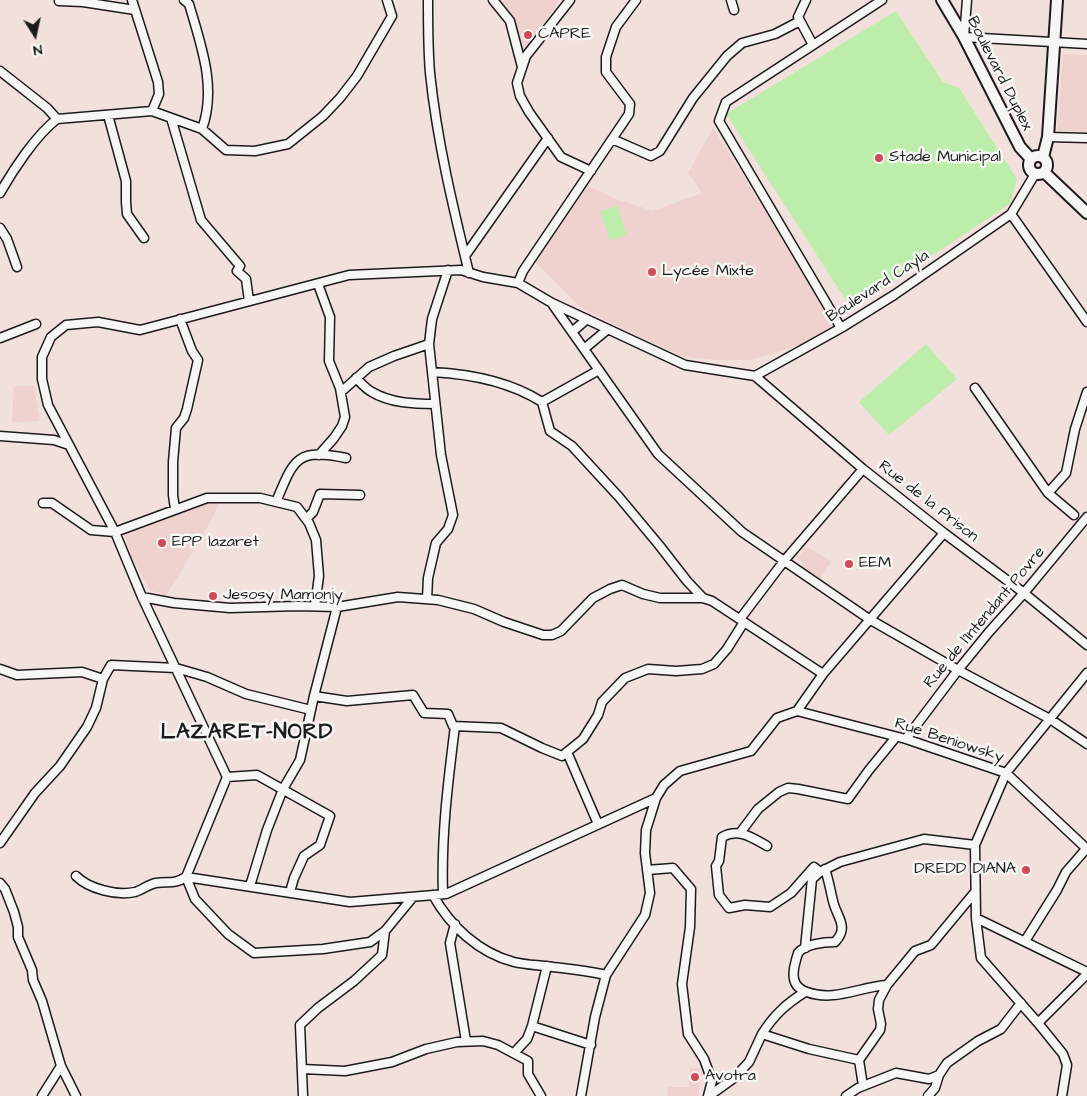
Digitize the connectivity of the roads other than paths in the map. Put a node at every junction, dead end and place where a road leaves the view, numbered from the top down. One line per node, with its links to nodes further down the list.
1 (132, 0): 18 (street)
2 (387, 0): 31 (street)
3 (428, 0): 45 (street)
4 (493, 0): 25 (street)
5 (570, 0): 25 (street)
6 (636, 0): 35 (street)
7 (731, 0): 19 (street)
8 (806, 0): 20 (street)
9 (865, 0): 17 (street)
10 (882, 0): 17 (street)
11 (942, 0): 21 (main road, Boulevard Duplex)
12 (967, 0): 21 (street)
13 (1057, 0): 22 (main road)
14 (58, 1): 15 (street)
15 (83, 1): 18 (street)
16 (189, 1): 31 (street)
17 (871, 7): 24 (street)
18 (135, 10): 27 (street)
19 (734, 10)
20 (800, 21): 24 (street); 35 (street)
21 (964, 37): 22 (street); 37 (main road, Boulevard Duplex)
22 (1055, 42): 23 (street); 32 (main road)
23 (1087, 44)
24 (814, 45): 57 (street)
25 (522, 67): 33 (street)
26 (0, 71): 30 (street)
27 (152, 111): 28 (street); 29 (street)
28 (108, 115): 30 (street); 44 (street)
29 (171, 118): 31 (street); 51 (street)
30 (57, 119): 40 (street)
31 (202, 129)
32 (1048, 136): 34 (street); 36 (main road)
33 (548, 138): 38 (street); 45 (street)
34 (1087, 138)
35 (612, 140): 38 (street)
36 (1043, 157): 37 (main road); 39 (main road)
37 (1032, 159): 39 (main road)
38 (591, 171): 49 (street)
39 (1039, 173): 41 (main road); 42 (street)
40 (0, 193)
41 (1087, 213)
42 (1011, 214): 55 (street); 57 (street, Boulevard Cayla)
43 (0, 228): 46 (street)
44 (144, 238)
45 (465, 256): 48 (street)
46 (17, 267)
47 (448, 270): 48 (street); 50 (street); 61 (street)
48 (469, 273): 49 (street)
49 (518, 283): 52 (street)
50 (318, 284): 51 (street); 68 (street)
51 (249, 302): 53 (street)
52 (552, 303): 54 (street); 59 (street)
53 (180, 319): 73 (street); 81 (street)
54 (587, 319): 58 (street); 59 (street)
55 (1087, 322)
56 (36, 324): 60 (street)
57 (842, 328): 65 (street, Boulevard Cayla)
58 (608, 329): 62 (street); 65 (street)
59 (572, 332): 62 (street)
60 (0, 338)
61 (429, 344): 64 (street); 66 (street)
62 (584, 348): 63 (street)
63 (599, 370): 70 (street); 87 (street)
64 (432, 372): 70 (street); 71 (street)
65 (756, 376): 76 (street, Rue de la Prison)
66 (356, 378): 68 (street); 71 (street)
67 (975, 388): 77 (street)
68 (341, 392): 74 (street)
69 (1087, 392): 77 (street)
70 (542, 402): 90 (street)
71 (435, 404): 91 (street)
72 (0, 436): 73 (street)
73 (69, 445): 85 (street)
74 (319, 456): 75 (street); 79 (street)
75 (346, 458)
76 (864, 469): 86 (street, Rue de la Prison); 87 (street)
77 (1048, 493): 82 (street)
78 (360, 494): 84 (street)
79 (276, 502): 81 (street); 84 (street)
80 (43, 504): 85 (street)
81 (176, 510): 85 (street)
82 (1074, 515)
83 (1087, 517): 88 (street, Rue de l'Intendant Povre)
84 (306, 519): 92 (street)
85 (115, 532): 89 (street)
86 (944, 533): 88 (street, Rue de la Prison); 94 (street)
87 (784, 561): 94 (street); 95 (street)
88 (1024, 593): 96 (street, Rue de la Prison); 99 (street, Rue de l'Intendant Povre)
89 (142, 597): 92 (street); 97 (street)
90 (703, 598): 91 (street); 95 (street)
91 (427, 599): 93 (street)
92 (315, 606): 93 (street)
93 (337, 607): 103 (street)
94 (870, 619): 99 (street); 101 (street)
95 (742, 620): 101 (street); 111 (street)
96 (1087, 645)
97 (176, 668): 102 (street); 104 (street); 113 (street)
98 (0, 669): 102 (street)
99 (958, 670): 106 (street); 109 (street, Rue de l'Intendant Povre)
100 (1087, 673): 106 (street)
101 (823, 674): 105 (street)
102 (103, 679): 118 (street)
103 (314, 696): 104 (street); 107 (street)
104 (311, 710): 114 (street)
105 (797, 711): 108 (street, Rue Beniowsky); 115 (street)
106 (1050, 719): 110 (street); 112 (street)
107 (455, 726): 111 (street); 130 (street)
108 (896, 737): 109 (street, Rue Beniowsky); 117 (street)
109 (906, 739): 112 (street, Rue Beniowsky)
110 (1087, 744)
111 (567, 752): 116 (street)
112 (1006, 773): 119 (street); 121 (street, Rue Beniowsky)
113 (227, 776): 114 (street); 125 (street)
114 (283, 790): 127 (street); 128 (street)
115 (656, 798): 116 (street); 122 (street)
116 (598, 824): 130 (street)
117 (740, 833): 120 (street); 123 (street)
118 (0, 843)
119 (975, 845): 123 (street); 129 (street)
120 (767, 846)
121 (1087, 849): 136 (street)
122 (647, 870): 140 (street); 160 (street)
123 (822, 870): 137 (street); 137 (street)
124 (76, 876): 125 (street)
125 (186, 877): 127 (street); 135 (street)
126 (0, 883): 151 (street)
127 (250, 886): 128 (street)
128 (290, 892): 132 (street)
129 (975, 892): 133 (street); 141 (street)
130 (443, 894): 131 (street)
131 (433, 895): 132 (street); 134 (street)
132 (413, 897): 135 (street)
133 (976, 918): 136 (street); 143 (street)
134 (455, 924): 138 (street); 147 (street)
135 (385, 931): 152 (street)
136 (1024, 941): 139 (street)
137 (805, 948): 142 (street)
138 (547, 966): 140 (street); 145 (street)
139 (1087, 973): 144 (street)
140 (606, 975): 148 (street)
141 (887, 985): 142 (street); 150 (street)
142 (805, 992): 146 (street)
143 (1021, 1003): 144 (street); 153 (street)
144 (1038, 1023): 163 (street)
145 (532, 1026): 148 (street); 149 (street)
146 (762, 1034): 150 (street); 160 (street)
147 (466, 1041): 149 (street); 152 (street)
148 (591, 1045): 159 (street)
149 (514, 1053): 158 (street)
150 (859, 1060): 154 (street)
151 (61, 1066): 155 (street); 156 (street)
152 (302, 1069): 157 (street)
153 (940, 1076): 154 (street); 162 (street)
154 (863, 1086): 161 (street)
155 (42, 1096)
156 (76, 1096)
157 (303, 1096)
158 (541, 1096)
159 (581, 1096)
160 (709, 1096)
161 (846, 1096)
162 (928, 1096)
163 (1062, 1096)

